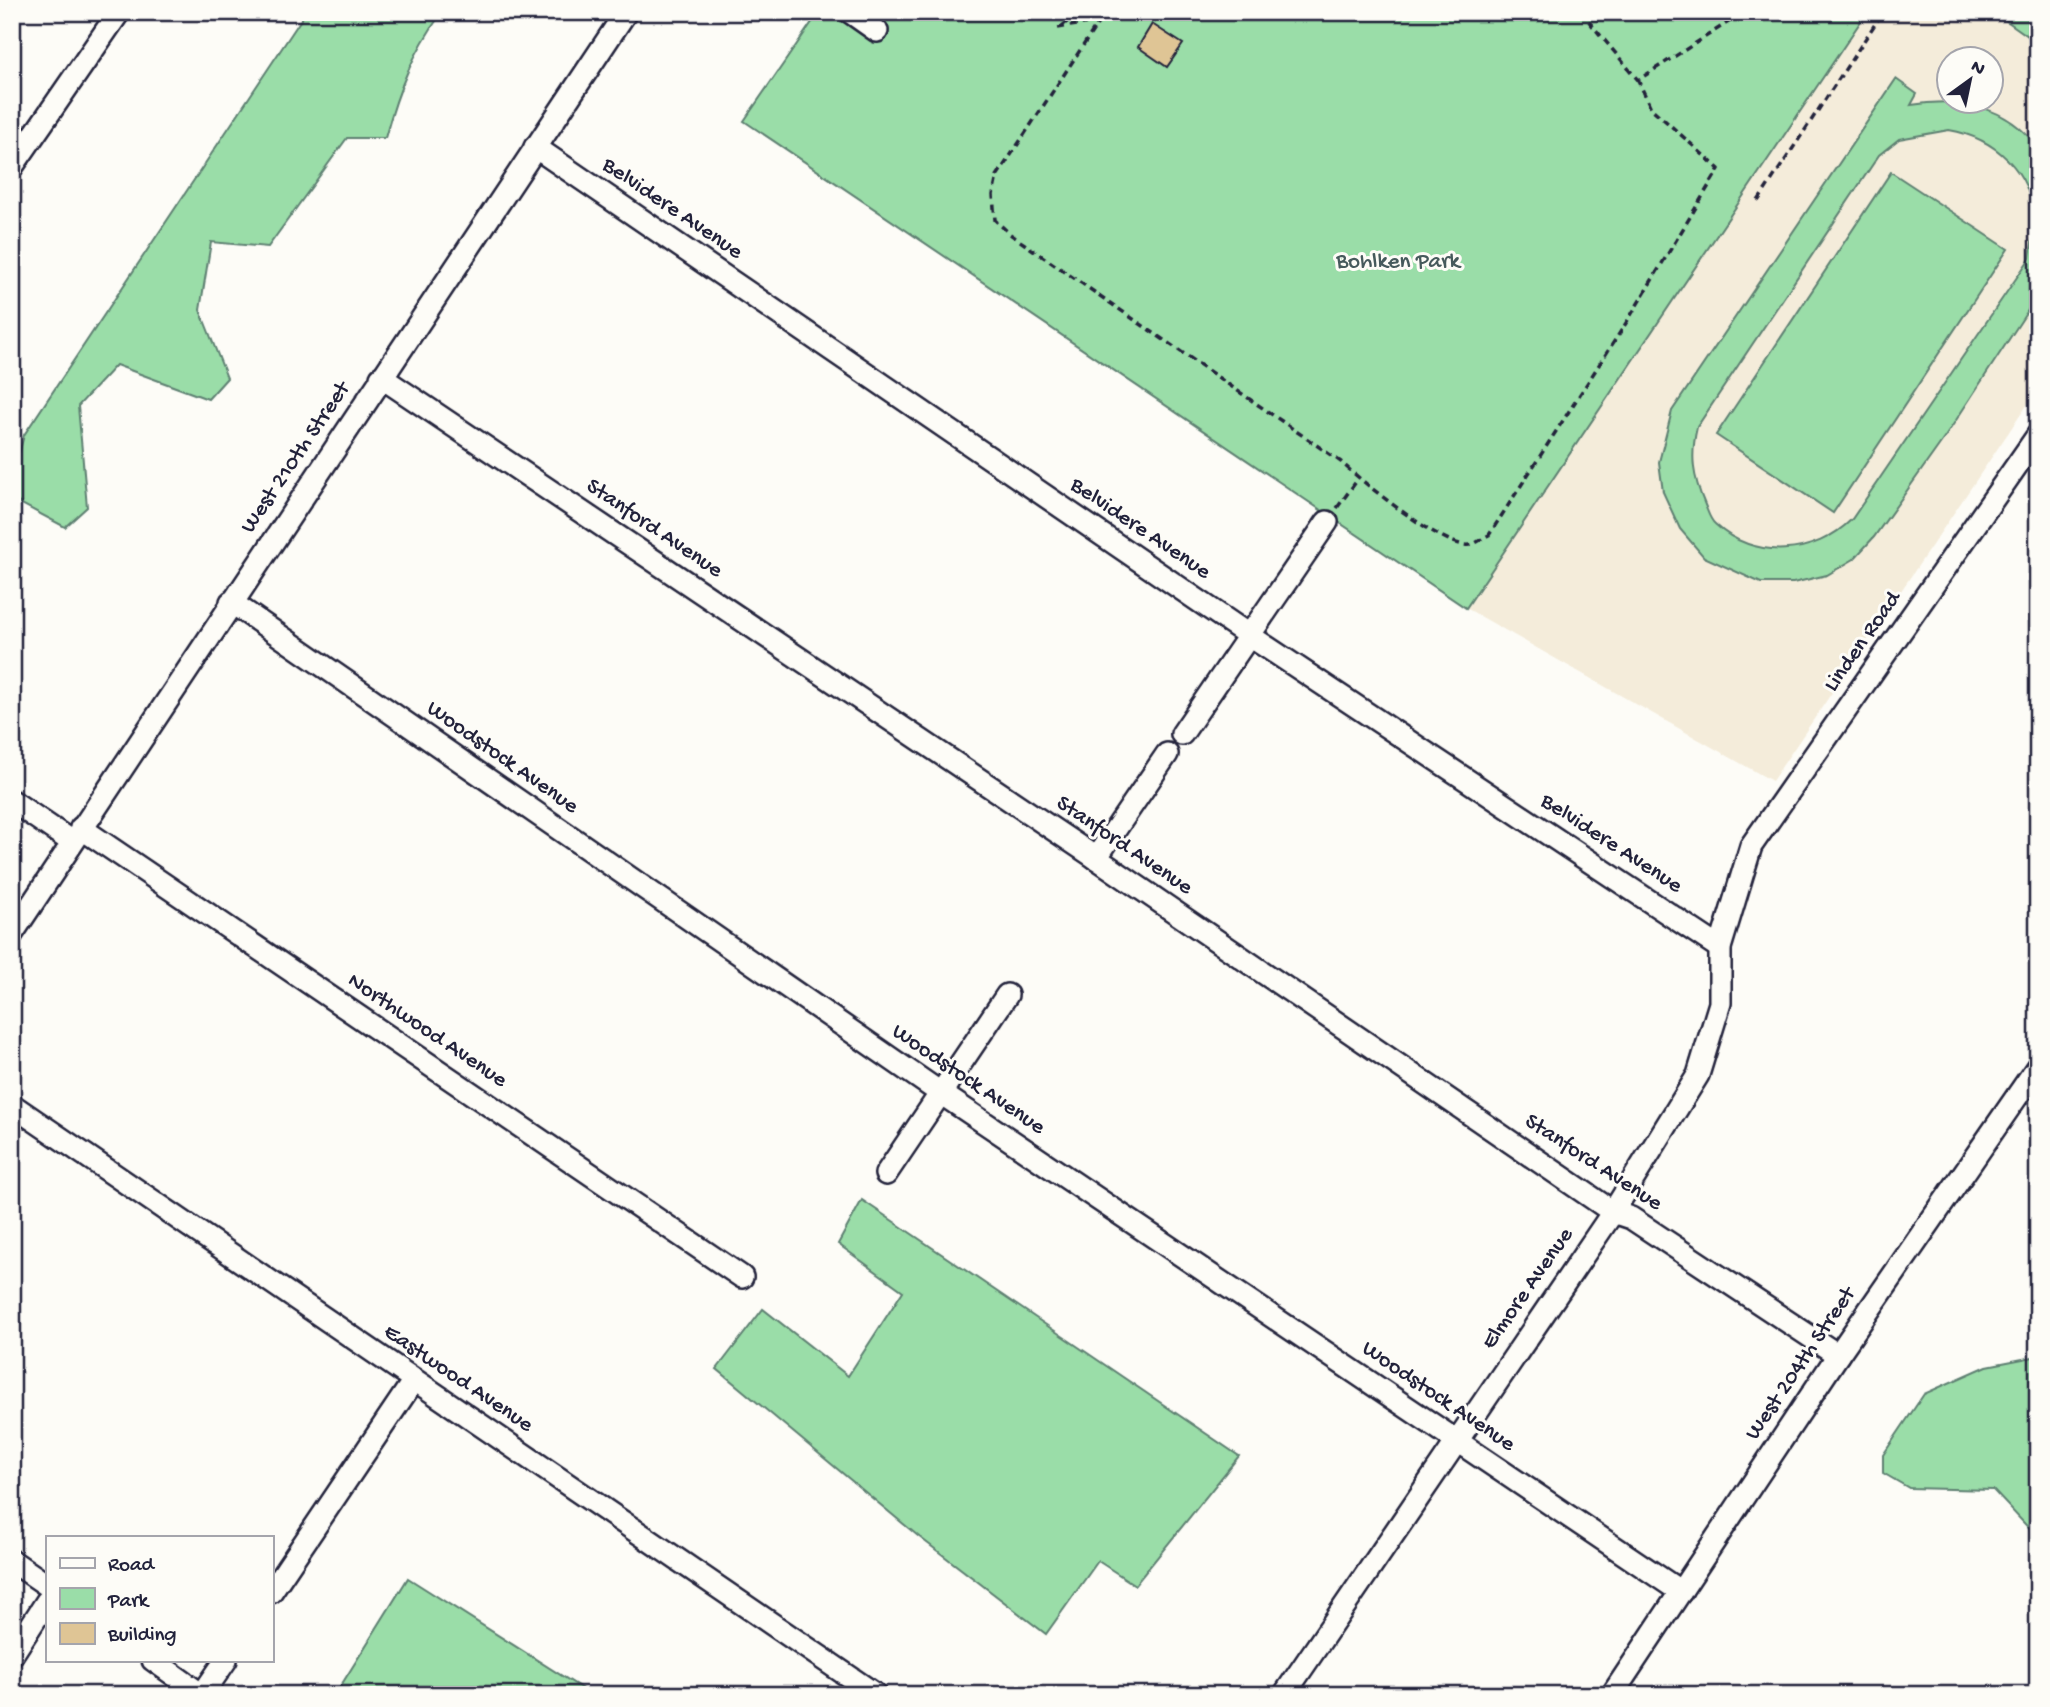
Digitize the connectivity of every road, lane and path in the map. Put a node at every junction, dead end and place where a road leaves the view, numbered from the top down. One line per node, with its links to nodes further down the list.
1 (119, 12): 13 (street)
2 (626, 12): 12 (street, West 210th Street)
3 (850, 12): 10 (street)
4 (1079, 12): 9 (path)
5 (1156, 12): 9 (path)
6 (1581, 12): 11 (path)
7 (1744, 12): 11 (path)
8 (1882, 12): 14 (path)
9 (1100, 20): 17 (path)
10 (877, 31)
11 (1639, 80): 17 (path)
12 (535, 147): 15 (street, West 210th Street); 20 (street, Belvidere Avenue)
13 (12, 167)
14 (1758, 201)
15 (382, 377): 19 (street, West 210th Street); 25 (street, Stanford Avenue)
16 (2038, 435): 26 (street, Linden Road)
17 (1358, 479): 18 (path)
18 (1327, 522): 20 (street)
19 (231, 602): 24 (street, West 210th Street); 31 (street, Woodstock Avenue)
20 (1250, 636): 21 (street); 28 (street, Belvidere Avenue)
21 (1182, 734)
22 (1167, 754): 25 (street)
23 (12, 801): 24 (street, Northwood Avenue)
24 (77, 835): 27 (street, West 210th Street); 35 (street, Northwood Avenue)
25 (1096, 858): 34 (street, Stanford Avenue)
26 (1740, 881): 28 (street, Elmore Avenue)
27 (12, 934)
28 (1720, 948): 34 (street, Elmore Avenue)
29 (1007, 995): 31 (street)
30 (2038, 1066): 36 (street, West 204th Street)
31 (942, 1094): 33 (street); 38 (street, Woodstock Avenue)
32 (12, 1105): 37 (street, Eastwood Avenue)
33 (887, 1174)
34 (1613, 1212): 36 (street, Stanford Avenue); 38 (street, Elmore Avenue)
35 (742, 1277)
36 (1838, 1355): 42 (street, West 204th Street)
37 (414, 1380): 41 (street); 48 (street, Eastwood Avenue)
38 (1455, 1440): 42 (street, Woodstock Avenue); 49 (street, Elmore Avenue)
39 (12, 1560): 40 (street)
40 (46, 1584)
41 (273, 1589)
42 (1681, 1592): 50 (street, West 204th Street)
43 (46, 1603): 44 (street)
44 (12, 1655)
45 (156, 1662): 47 (street)
46 (225, 1662): 47 (street)
47 (202, 1695)
48 (876, 1695)
49 (1284, 1695)
50 (1612, 1695)

